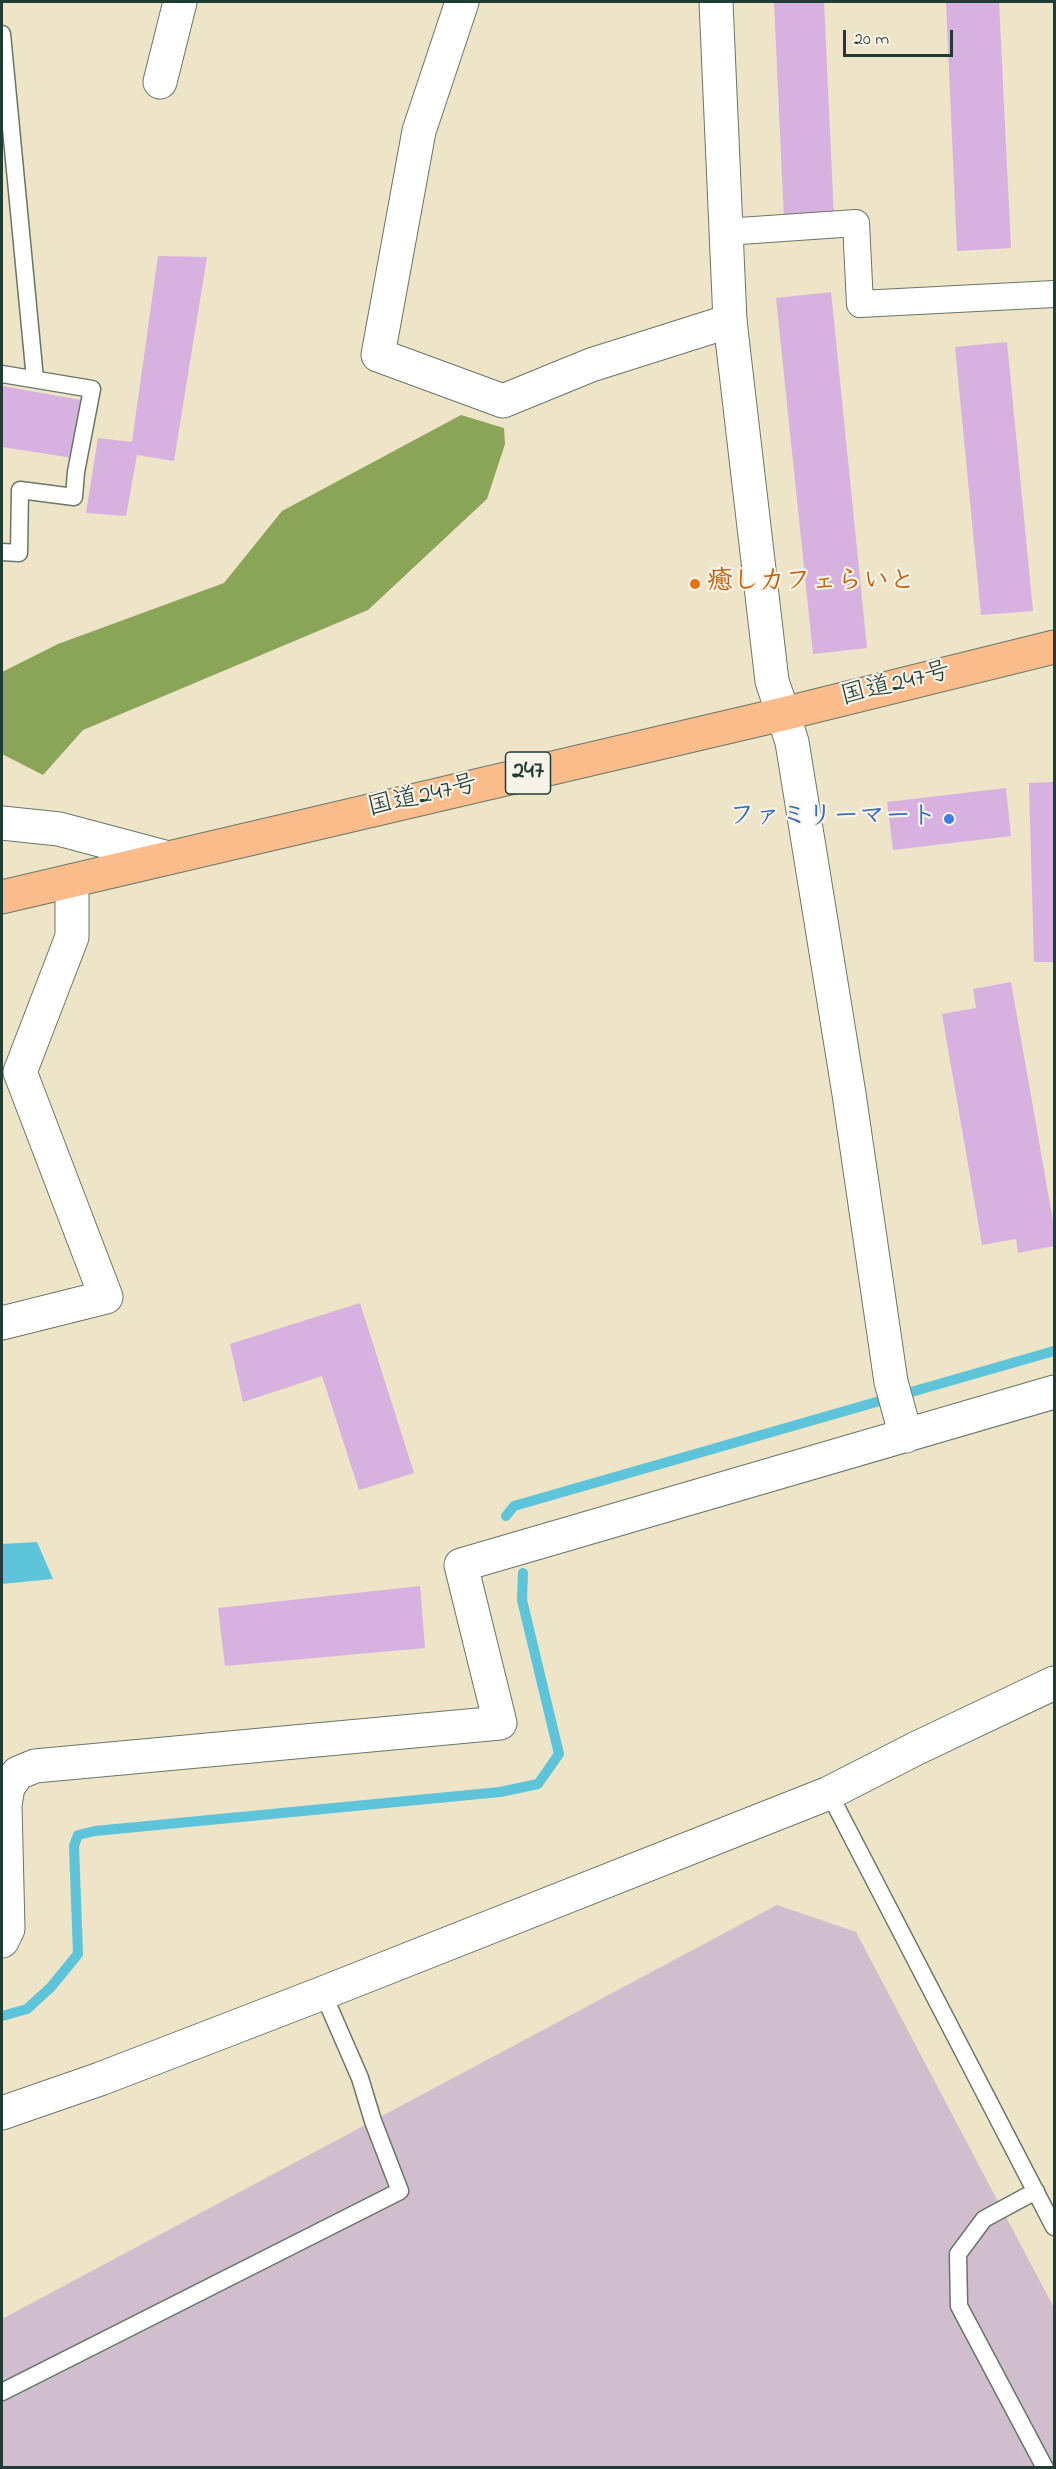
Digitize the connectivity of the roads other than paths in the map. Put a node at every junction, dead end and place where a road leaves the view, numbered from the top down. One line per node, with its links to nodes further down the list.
1 (180, 2): 5 (street)
2 (462, 2): 8 (street)
3 (716, 2): 6 (street)
4 (2, 34): 10 (lane)
5 (160, 82)
6 (725, 232): 7 (street); 8 (street)
7 (1054, 294)
8 (730, 321): 13 (street)
9 (2, 374): 10 (lane)
10 (34, 379): 11 (lane)
11 (2, 552)
12 (1054, 647): 13 (highway, 国道247号 / 247)
13 (783, 714): 15 (highway, 国道247号 / 247); 20 (street)
14 (2, 823): 15 (street)
15 (168, 858): 16 (highway, 国道247号 / 247)
16 (72, 880): 17 (highway, 国道247号 / 247); 18 (street)
17 (2, 897)
18 (2, 1323)
19 (1054, 1392): 20 (street)
20 (903, 1426): 23 (street)
21 (1054, 1683): 22 (street)
22 (829, 1793): 24 (street); 26 (lane)
23 (2, 1941)
24 (323, 1993): 25 (street); 28 (lane)
25 (2, 2113)
26 (1036, 2191): 27 (lane); 29 (lane)
27 (1054, 2227)
28 (2, 2392)
29 (1045, 2468)

